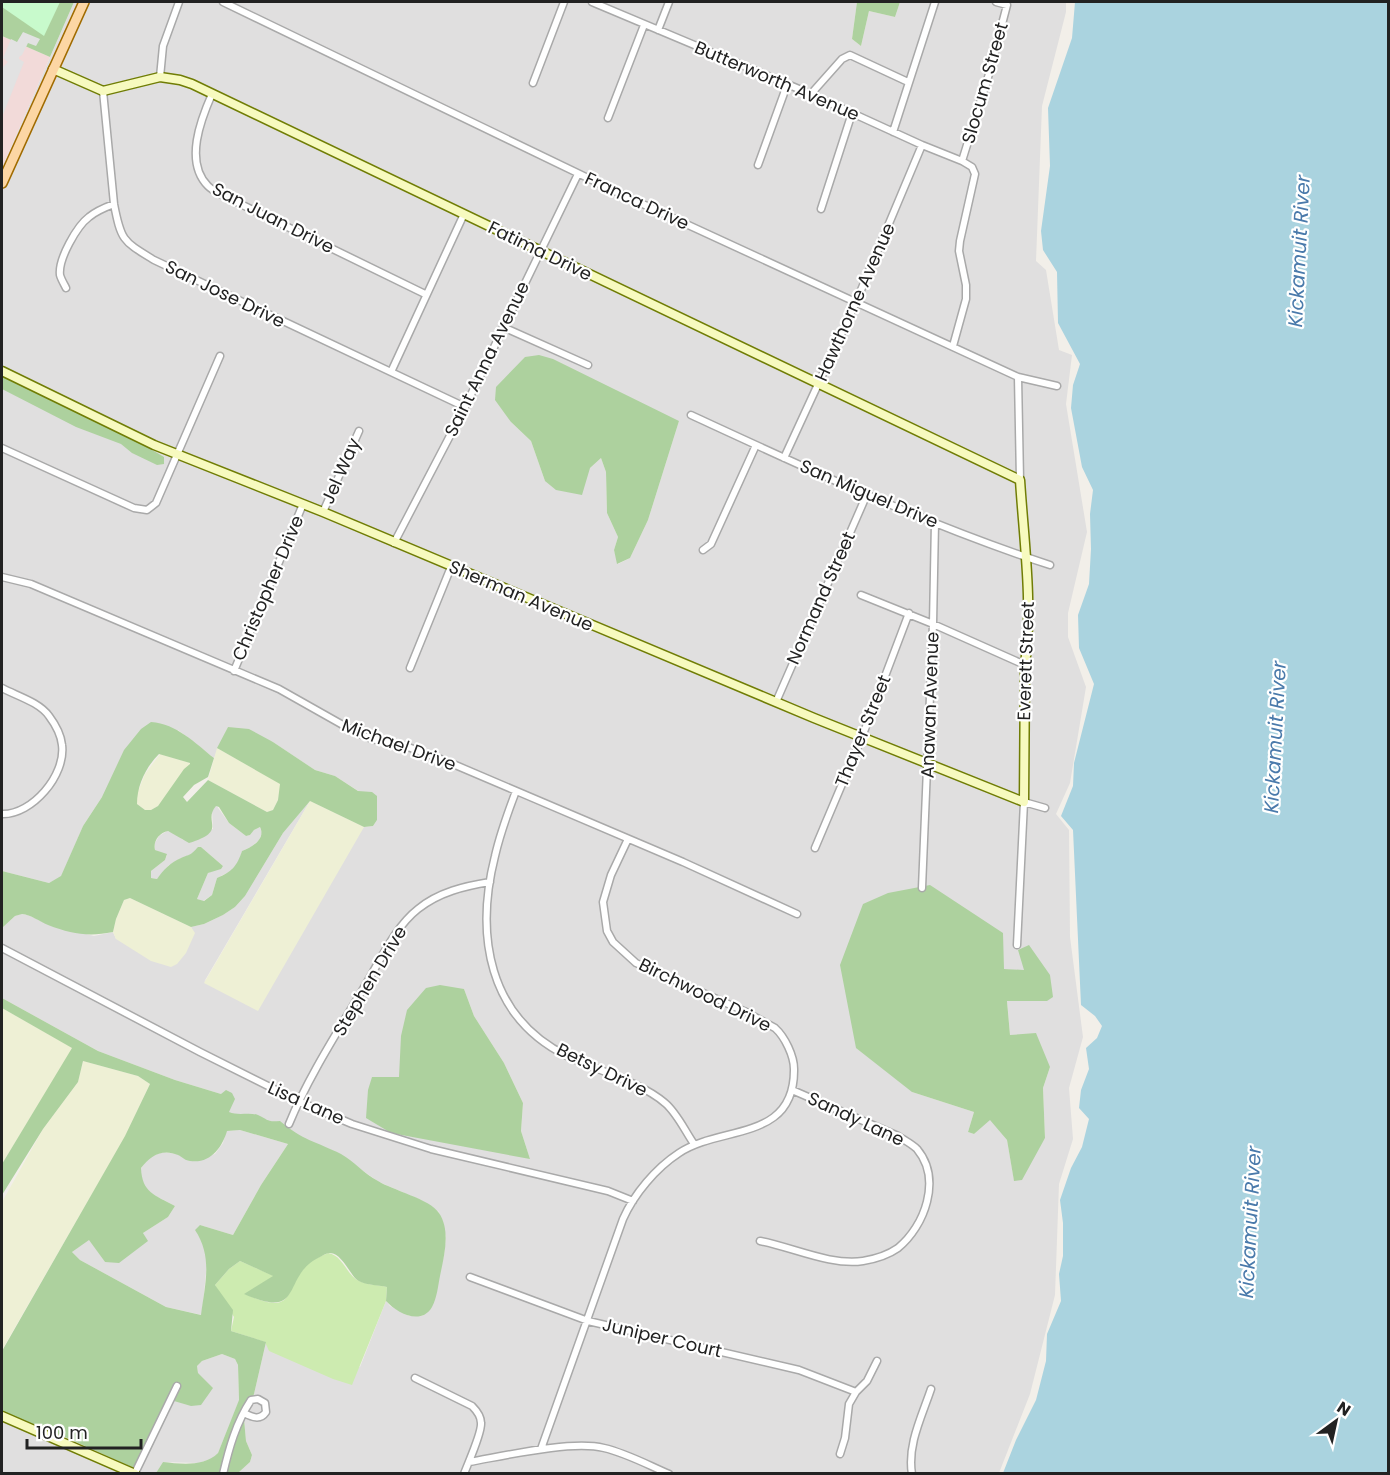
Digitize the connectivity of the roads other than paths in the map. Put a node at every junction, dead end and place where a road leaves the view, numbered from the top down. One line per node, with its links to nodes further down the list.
1 (84, 2): 11 (main road)
2 (179, 2): 12 (street)
3 (223, 2): 25 (street, Franca Drive)
4 (564, 2): 14 (street)
5 (592, 2): 9 (street, Butterworth Avenue)
6 (669, 2): 10 (street)
7 (935, 2): 13 (street)
8 (996, 2): 23 (street, Slocum Street)
9 (644, 25): 10 (street, Butterworth Avenue); 20 (street)
10 (658, 30): 15 (street, Butterworth Avenue)
11 (53, 69): 16 (street); 26 (main road)
12 (160, 77): 16 (street, Fatima Drive); 17 (street, Fatima Drive)
13 (908, 82): 18 (street); 21 (street)
14 (532, 83)
15 (787, 85): 18 (street, Butterworth Avenue); 24 (street)
16 (104, 91): 27 (street, San Jose Drive)
17 (212, 94): 29 (street, Fatima Drive); 32 (street, San Juan Drive)
18 (810, 95): 19 (street, Butterworth Avenue)
19 (852, 113): 21 (street, Butterworth Avenue); 28 (street)
20 (608, 118)
21 (893, 132): 22 (street, Butterworth Avenue)
22 (922, 145): 23 (street, Butterworth Avenue); 33 (street, Hawthorne Avenue)
23 (962, 160): 35 (street)
24 (758, 165)
25 (578, 174): 30 (street, Saint Anna Avenue); 33 (street, Franca Drive)
26 (2, 183)
27 (114, 204): 31 (street); 39 (street, San Jose Drive)
28 (821, 208)
29 (464, 214): 30 (street, Fatima Drive); 32 (street)
30 (540, 251): 34 (street, Saint Anna Avenue); 41 (street, Fatima Drive)
31 (66, 288)
32 (425, 294): 39 (street)
33 (856, 302): 35 (street, Franca Drive); 41 (street, Hawthorne Avenue)
34 (503, 327): 37 (street); 43 (street, Saint Anna Avenue)
35 (953, 346): 40 (street, Franca Drive)
36 (220, 356): 48 (street)
37 (588, 365)
38 (2, 370): 48 (street, Sherman Avenue)
39 (391, 372): 43 (street, San Jose Drive)
40 (1018, 376): 42 (street, Franca Drive); 50 (street, Everett Street)
41 (819, 384): 49 (street, Hawthorne Avenue); 50 (street, Fatima Drive)
42 (1057, 386)
43 (465, 407): 55 (street, Saint Anna Avenue)
44 (691, 415): 46 (street, San Miguel Drive)
45 (359, 431): 53 (street, Jel Way)
46 (756, 445): 49 (street, San Miguel Drive); 56 (street)
47 (2, 448): 48 (street)
48 (178, 454): 52 (street, Sherman Avenue)
49 (784, 458): 51 (street, San Miguel Drive)
50 (1020, 480): 57 (street, Everett Street)
51 (867, 494): 54 (street, San Miguel Drive); 68 (street, Normand Street)
52 (303, 504): 53 (street, Sherman Avenue); 66 (street, Christopher Drive)
53 (323, 512): 55 (street, Sherman Avenue)
54 (935, 522): 57 (street, San Miguel Drive); 63 (street, Anawan Avenue)
55 (394, 543): 59 (street, Sherman Avenue)
56 (703, 550)
57 (1027, 557): 58 (street, San Miguel Drive); 64 (street, Everett Street)
58 (1050, 565)
59 (451, 567): 65 (street); 68 (street, Sherman Avenue)
60 (2, 577): 66 (street, Michael Drive)
61 (861, 595): 62 (street)
62 (909, 613): 63 (street); 69 (street, Thayer Street)
63 (933, 624): 64 (street); 70 (street, Anawan Avenue)
64 (1025, 665): 72 (street, Everett Street)
65 (411, 668)
66 (234, 671): 71 (street, Michael Drive)
67 (2, 688): 74 (street)
68 (776, 702): 69 (street, Sherman Avenue)
69 (862, 736): 70 (street, Sherman Avenue); 76 (street, Thayer Street)
70 (928, 765): 72 (street, Sherman Avenue); 78 (street, Anawan Avenue)
71 (516, 791): 75 (street, Michael Drive); 77 (street, Betsy Drive)
72 (1024, 802): 73 (street, Sherman Avenue); 80 (street, Everett Street)
73 (1045, 808)
74 (2, 814)
75 (628, 839): 79 (street, Michael Drive); 82 (street, Birchwood Drive)
76 (815, 848)
77 (490, 882): 83 (street, Stephen Drive); 85 (street, Betsy Drive)
78 (922, 888)
79 (797, 914)
80 (1017, 945)
81 (2, 948): 83 (street, Lisa Lane)
82 (792, 1090): 85 (street); 87 (street, Sandy Lane)
83 (298, 1101): 84 (street, Stephen Drive); 86 (street, Lisa Lane)
84 (289, 1124)
85 (694, 1144): 86 (street)
86 (633, 1201): 89 (street)
87 (760, 1241)
88 (470, 1277): 89 (street, Juniper Court)
89 (588, 1321): 94 (street, Juniper Court); 97 (street)
90 (877, 1361): 94 (street)
91 (415, 1378): 99 (street)
92 (177, 1386): 100 (street)
93 (931, 1389): 104 (street)
94 (856, 1392): 98 (street)
95 (244, 1413): 101 (street)
96 (2, 1416): 100 (street)
97 (541, 1449): 99 (street); 103 (street)
98 (840, 1454)
99 (468, 1462): 102 (street)
100 (135, 1473)
101 (224, 1473)
102 (464, 1473)
103 (669, 1473)
104 (912, 1473)

